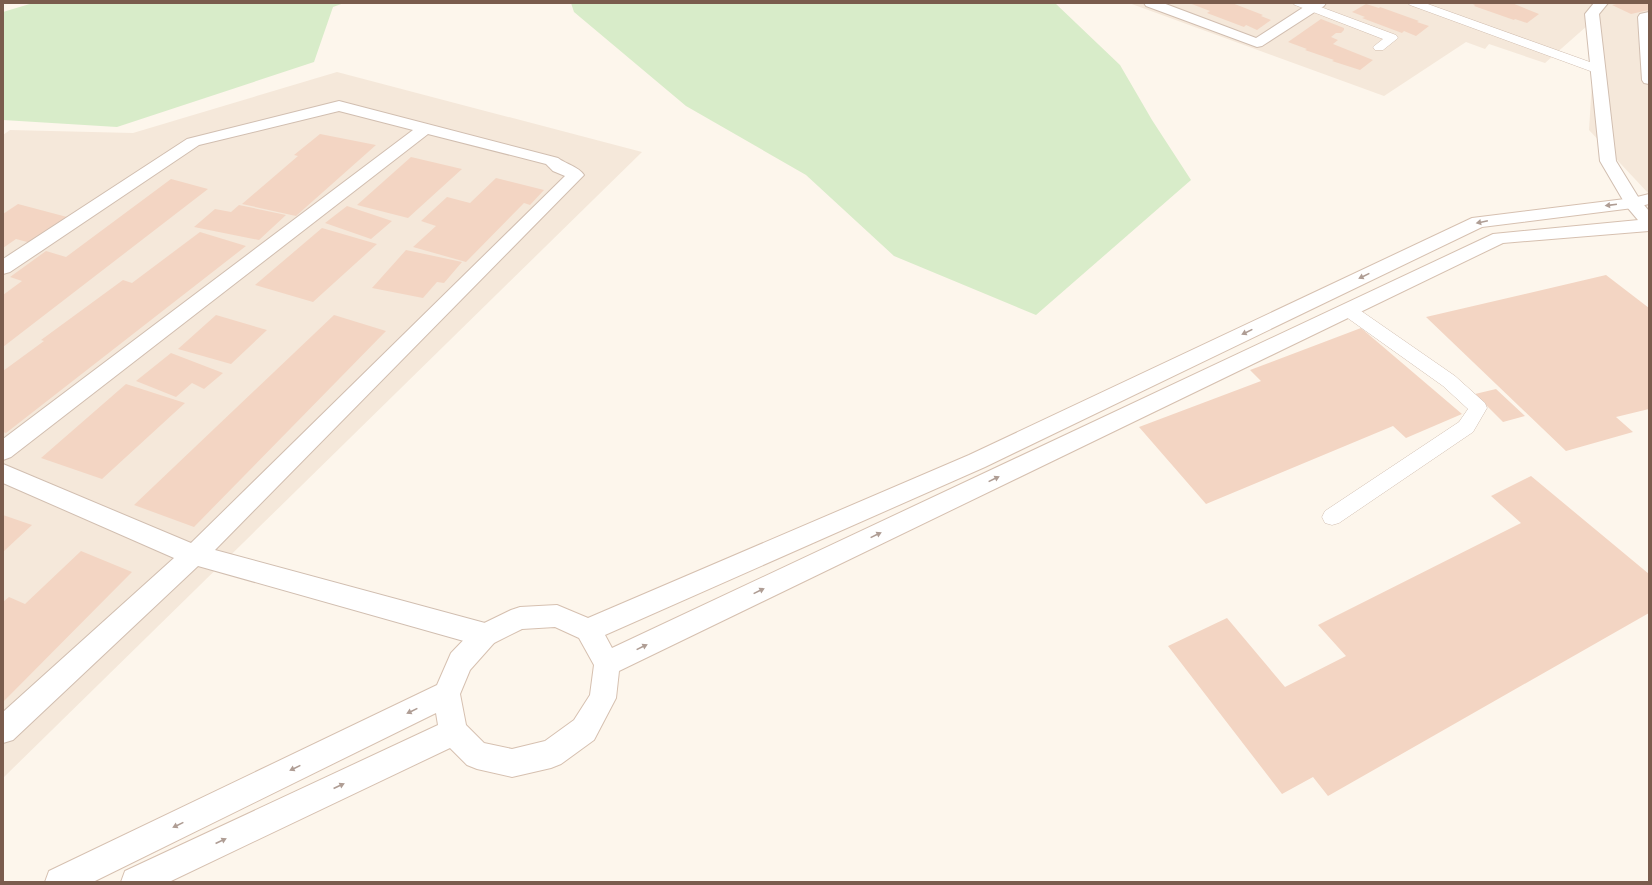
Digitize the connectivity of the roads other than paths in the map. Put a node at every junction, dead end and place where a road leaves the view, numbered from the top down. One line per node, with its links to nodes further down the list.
1 (1151, 3): 4 (street)
2 (1414, 3): 7 (lane)
3 (1601, 3): 7 (street)
4 (1310, 5): 6 (lane)
5 (1649, 16): 8 (street)
6 (1379, 47)
7 (1596, 69): 10 (street)
8 (1649, 80)
9 (426, 128): 13 (street); 15 (street); 18 (street)
10 (1641, 201): 11 (street); 19 (street, one-way to 19)
11 (1649, 222)
12 (1649, 225): 14 (street)
13 (3, 268)
14 (1348, 310): 17 (lane); 21 (street, one-way to 14)
15 (3, 452)
16 (3, 473): 18 (street)
17 (1332, 517)
18 (194, 555): 20 (street); 23 (street)
19 (588, 630): 20 (street); 21 (street)
20 (485, 635): 22 (street)
21 (606, 664): 24 (street)
22 (447, 694): 24 (street); 25 (street, one-way to 25)
23 (3, 730)
24 (453, 732): 26 (street, one-way to 24)
25 (60, 882)
26 (136, 882)

